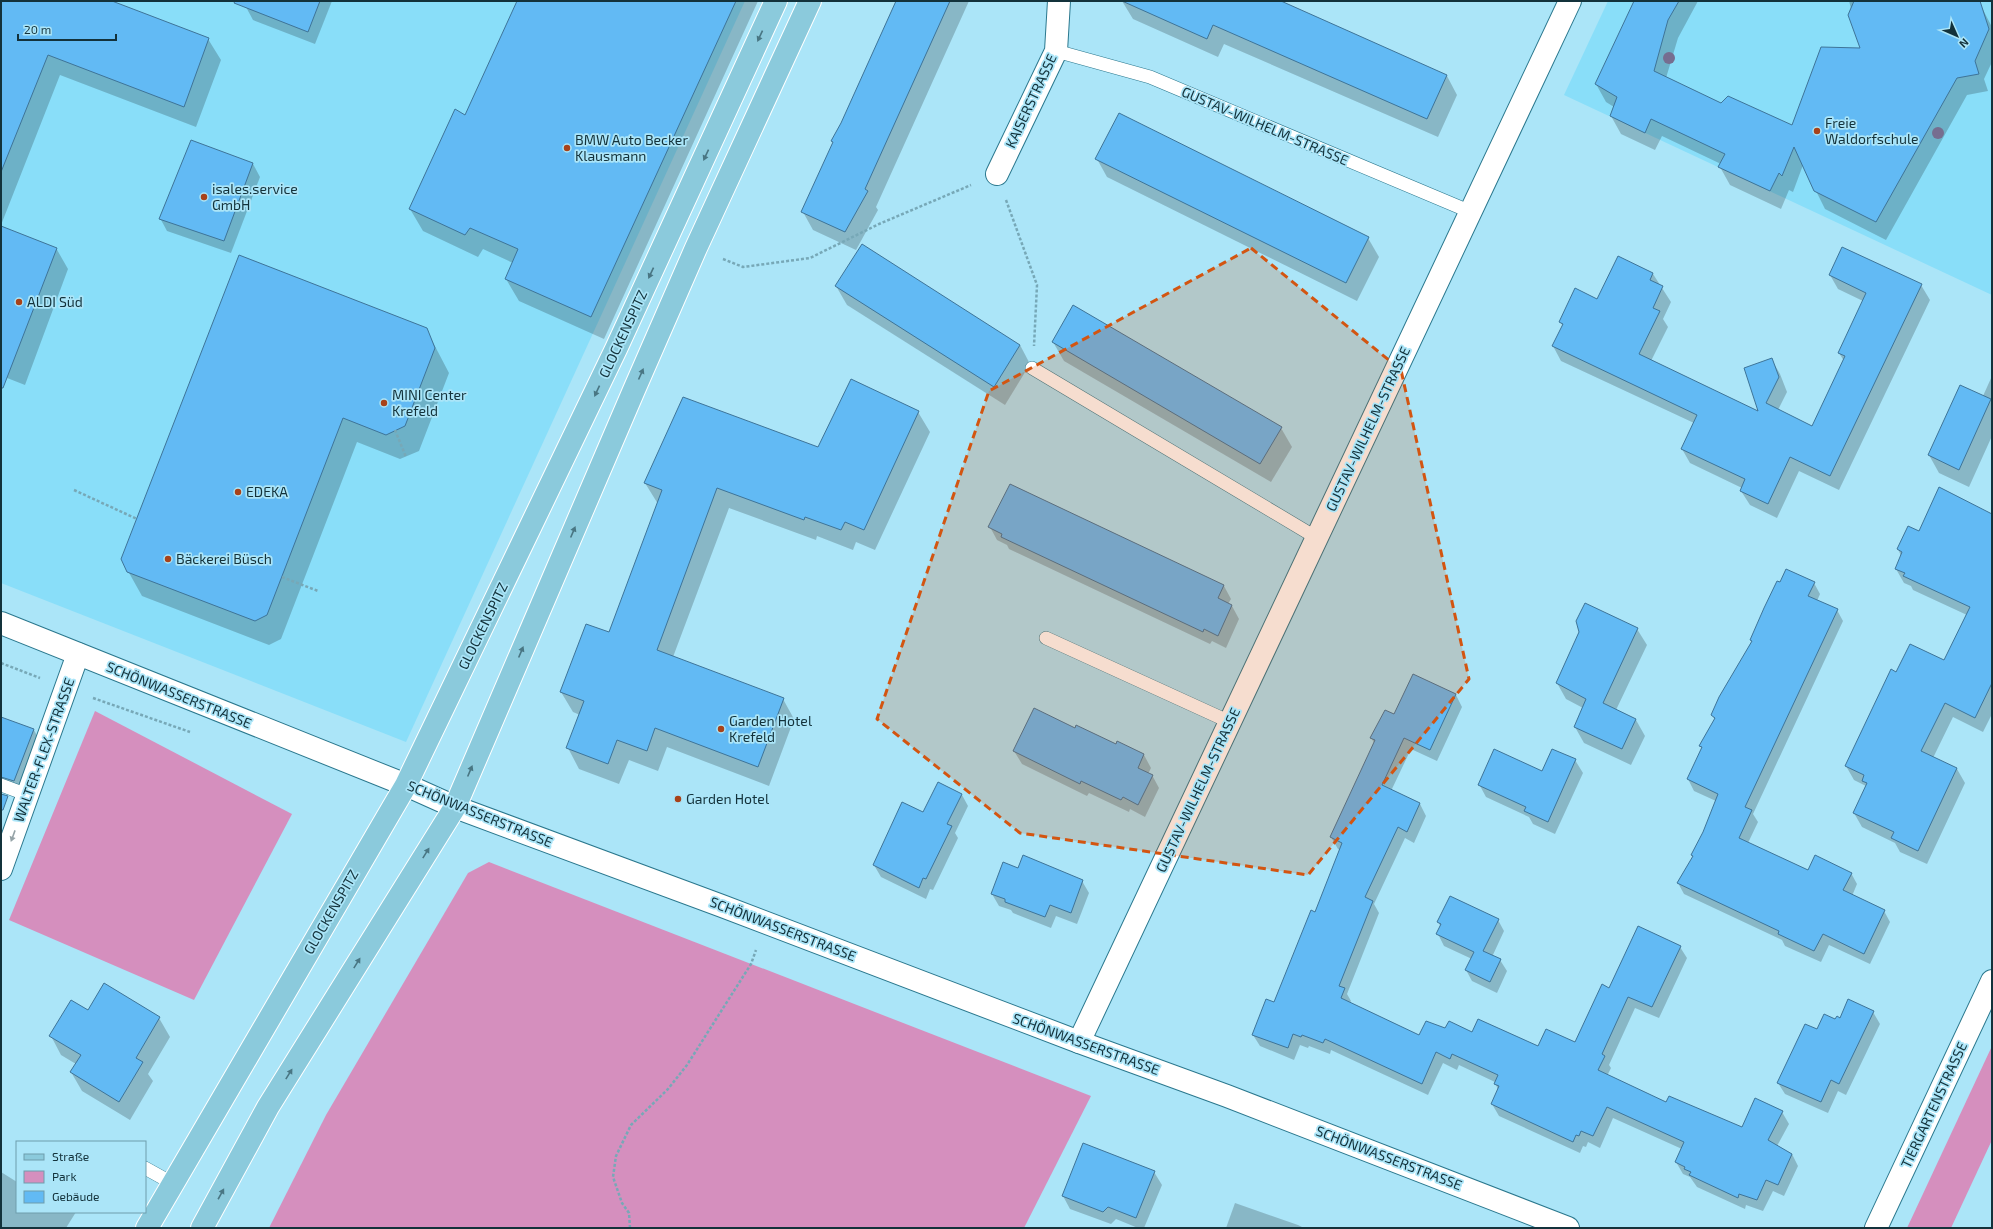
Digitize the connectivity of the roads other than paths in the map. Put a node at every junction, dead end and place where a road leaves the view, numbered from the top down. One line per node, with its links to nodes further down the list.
1 (776, 1): 15 (main road, GLOCKENSPITZ, one-way to 15)
2 (810, 1): 17 (main road, one-way to 2)
3 (1059, 1): 5 (street, KAISERSTRASSE)
4 (1570, 1): 7 (street, GUSTAV-WILHELM-STRASSE)
5 (1056, 51): 6 (street, KAISERSTRASSE); 7 (lane, GUSTAV-WILHELM-STRASSE)
6 (997, 174)
7 (1471, 212): 9 (street, GUSTAV-WILHELM-STRASSE)
8 (1032, 368): 9 (lane)
9 (1317, 538): 13 (street, GUSTAV-WILHELM-STRASSE)
10 (1, 623): 12 (street, SCHÖNWASSERSTRASSE)
11 (1046, 638): 13 (lane)
12 (78, 654): 15 (street, SCHÖNWASSERSTRASSE); 16 (street, WALTER-FLEX-STRASSE)
13 (1230, 722): 20 (street, GUSTAV-WILHELM-STRASSE)
14 (1, 785): 16 (lane)
15 (406, 785): 17 (street, SCHÖNWASSERSTRASSE); 22 (main road, GLOCKENSPITZ)
16 (28, 795): 18 (street, WALTER-FLEX-STRASSE, one-way to 18)
17 (455, 807): 20 (street, SCHÖNWASSERSTRASSE); 24 (main road, one-way to 17)
18 (1, 869)
19 (1992, 981): 26 (street, TIERGARTENSTRASSE)
20 (1079, 1042): 25 (street, SCHÖNWASSERSTRASSE)
21 (146, 1169): 22 (lane)
22 (172, 1183): 23 (main road, GLOCKENSPITZ)
23 (147, 1228)
24 (202, 1228)
25 (1568, 1228)
26 (1876, 1228)

